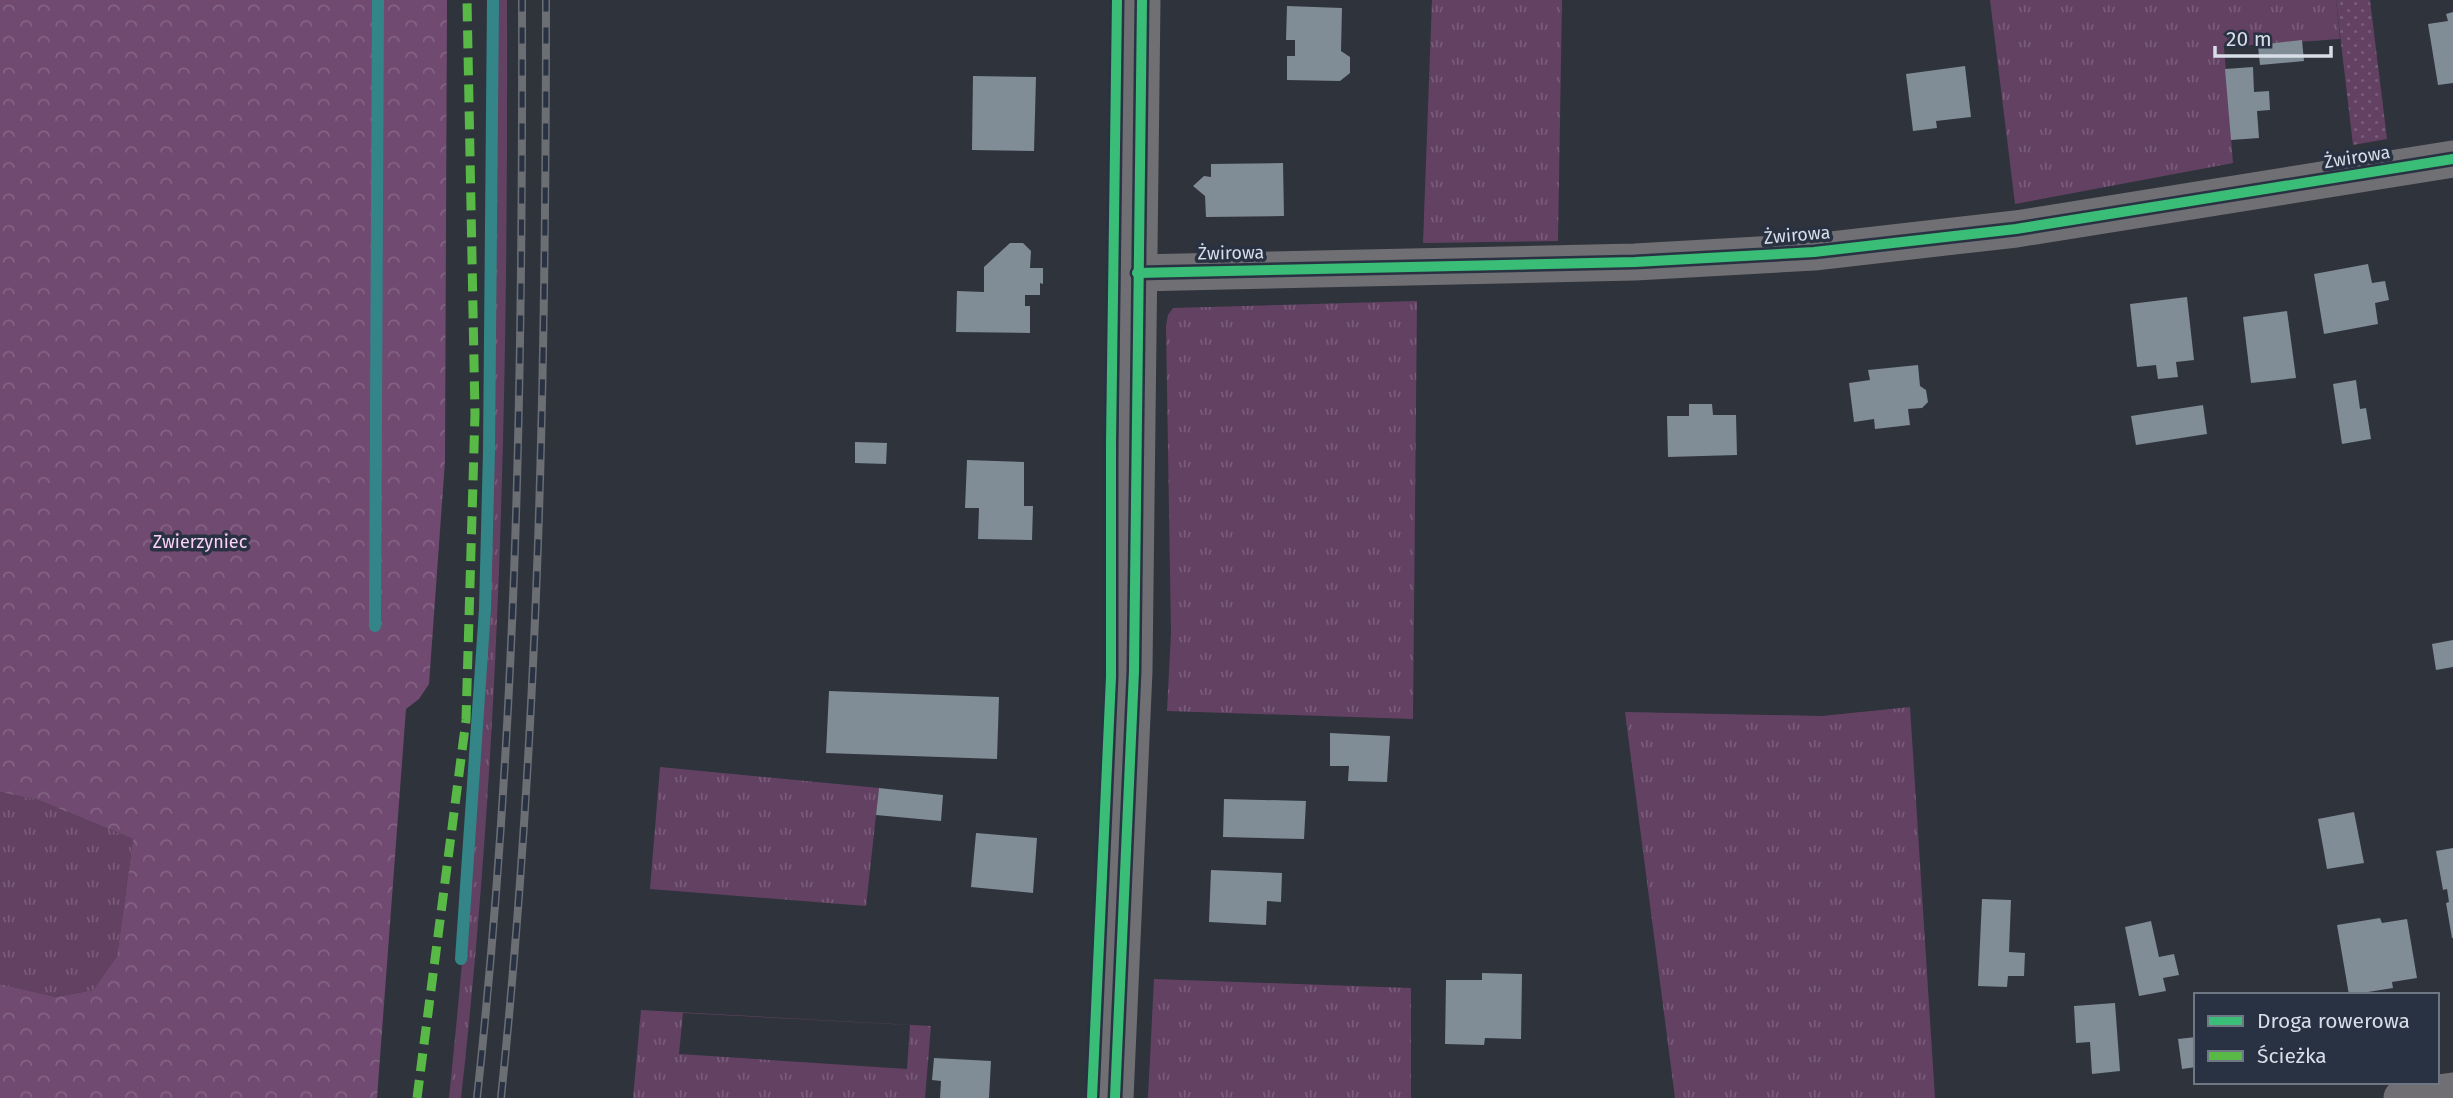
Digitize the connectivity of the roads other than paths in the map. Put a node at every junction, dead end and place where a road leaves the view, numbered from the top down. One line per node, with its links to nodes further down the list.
1 (1142, 0): 3 (street)
2 (2453, 159): 3 (street, Żwirowa)
3 (1138, 273): 5 (street)
4 (2453, 1091): 6 (street)
5 (1115, 1098)
6 (2402, 1098)

